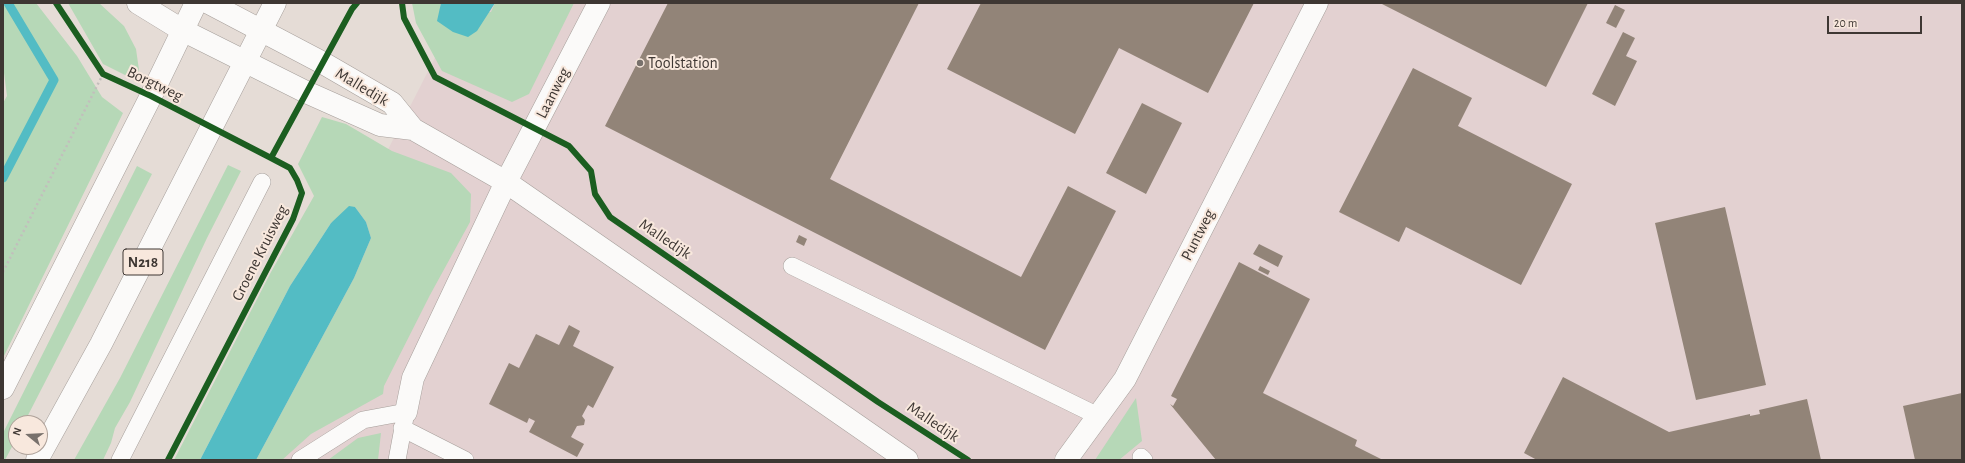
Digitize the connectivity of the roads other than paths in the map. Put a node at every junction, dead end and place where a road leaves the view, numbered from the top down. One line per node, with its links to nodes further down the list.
1 (138, 3): 7 (street)
2 (196, 3): 7 (street)
3 (210, 3): 8 (street, Malledijk)
4 (275, 3): 8 (street, N218)
5 (599, 3): 12 (street, Laanweg)
6 (1317, 3): 15 (street, Puntweg)
7 (182, 30): 9 (street, Malledijk); 14 (street)
8 (262, 30): 9 (street, N218); 10 (street, Malledijk)
9 (246, 62): 10 (street, Malledijk); 17 (street, N218)
10 (413, 129): 12 (street, Malledijk)
11 (262, 182): 18 (lane)
12 (506, 182): 16 (street); 22 (street, Malledijk)
13 (792, 266): 15 (lane)
14 (3, 388)
15 (1098, 416): 23 (street, Puntweg)
16 (404, 420): 19 (lane); 20 (lane); 21 (lane)
17 (38, 460)
18 (120, 460)
19 (300, 460)
20 (397, 460)
21 (465, 460)
22 (907, 460)
23 (1066, 460)

